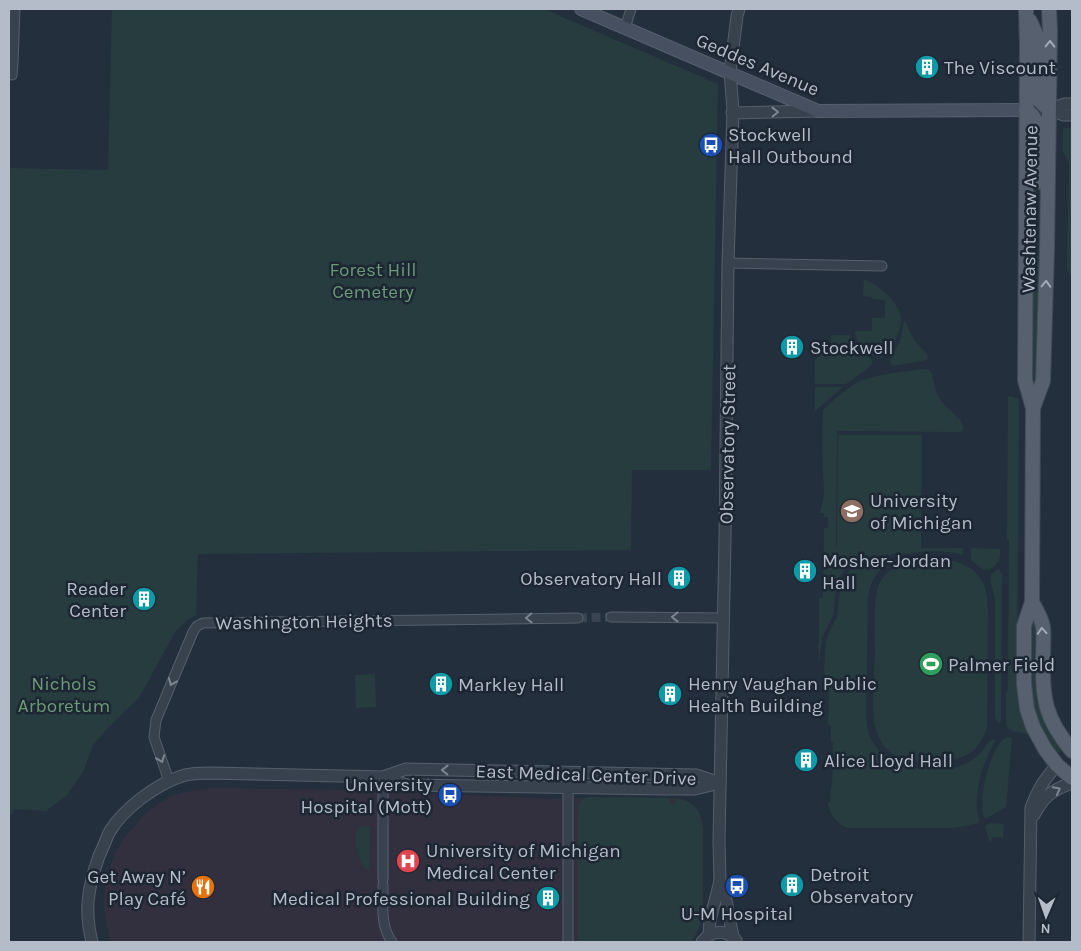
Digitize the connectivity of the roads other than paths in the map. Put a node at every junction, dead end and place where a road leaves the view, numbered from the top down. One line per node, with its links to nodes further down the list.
1 (15, 9): 9 (street)
2 (581, 9): 7 (main road, Geddes Avenue)
3 (631, 9): 7 (street)
4 (740, 9): 8 (street, Observatory Street)
5 (1049, 9): 12 (main road, Washtenaw Avenue, one-way to 5)
6 (1026, 11): 11 (main road, Washtenaw Avenue); 12 (main road)
7 (625, 28): 8 (main road, Geddes Avenue)
8 (730, 72): 13 (main road, Geddes Avenue); 14 (street, Observatory Street)
9 (12, 75)
10 (1072, 104): 12 (street, Geddes Avenue)
11 (1026, 110): 12 (street, Geddes Avenue); 13 (main road, Geddes Avenue); 16 (main road); 19 (main road, Washtenaw Avenue)
12 (1049, 110): 15 (street, Geddes Avenue); 16 (main road, Washtenaw Avenue)
13 (818, 111): 14 (street, one-way to 13)
14 (732, 113): 17 (street, Observatory Street)
15 (1072, 115)
16 (1048, 223): 19 (main road, Washtenaw Avenue, one-way to 16)
17 (728, 263): 18 (street); 23 (street, Observatory Street)
18 (882, 266)
19 (1033, 408): 20 (main road, Washtenaw Avenue)
20 (1032, 602): 24 (main road, Washtenaw Avenue, one-way to 20); 26 (main road, Washtenaw Avenue)
21 (611, 617): 23 (street, one-way to 21)
22 (578, 618): 30 (street, Washington Heights, one-way to 30)
23 (724, 618): 31 (street, Observatory Street)
24 (1072, 751)
25 (1072, 762): 26 (main road)
26 (1058, 765): 29 (main road, Washtenaw Avenue); 34 (street)
27 (568, 772): 28 (street, East Medical Center Drive, one-way to 28); 31 (street, East Medical Center Drive); 33 (street)
28 (383, 777): 30 (street, East Medical Center Drive); 33 (street, East Medical Center Drive); 39 (street)
29 (1072, 778)
30 (169, 781): 38 (street, East Medical Center Drive)
31 (720, 783): 33 (street, East Medical Center Drive); 35 (street, Observatory Street)
32 (1072, 783): 34 (street, one-way to 32)
33 (568, 788): 40 (street)
34 (1030, 831): 41 (street)
35 (720, 880): 36 (street, Observatory Street); 37 (street, Observatory Street)
36 (706, 939): 37 (street)
37 (737, 941)
38 (92, 942)
39 (392, 942)
40 (568, 942)
41 (1029, 942)

